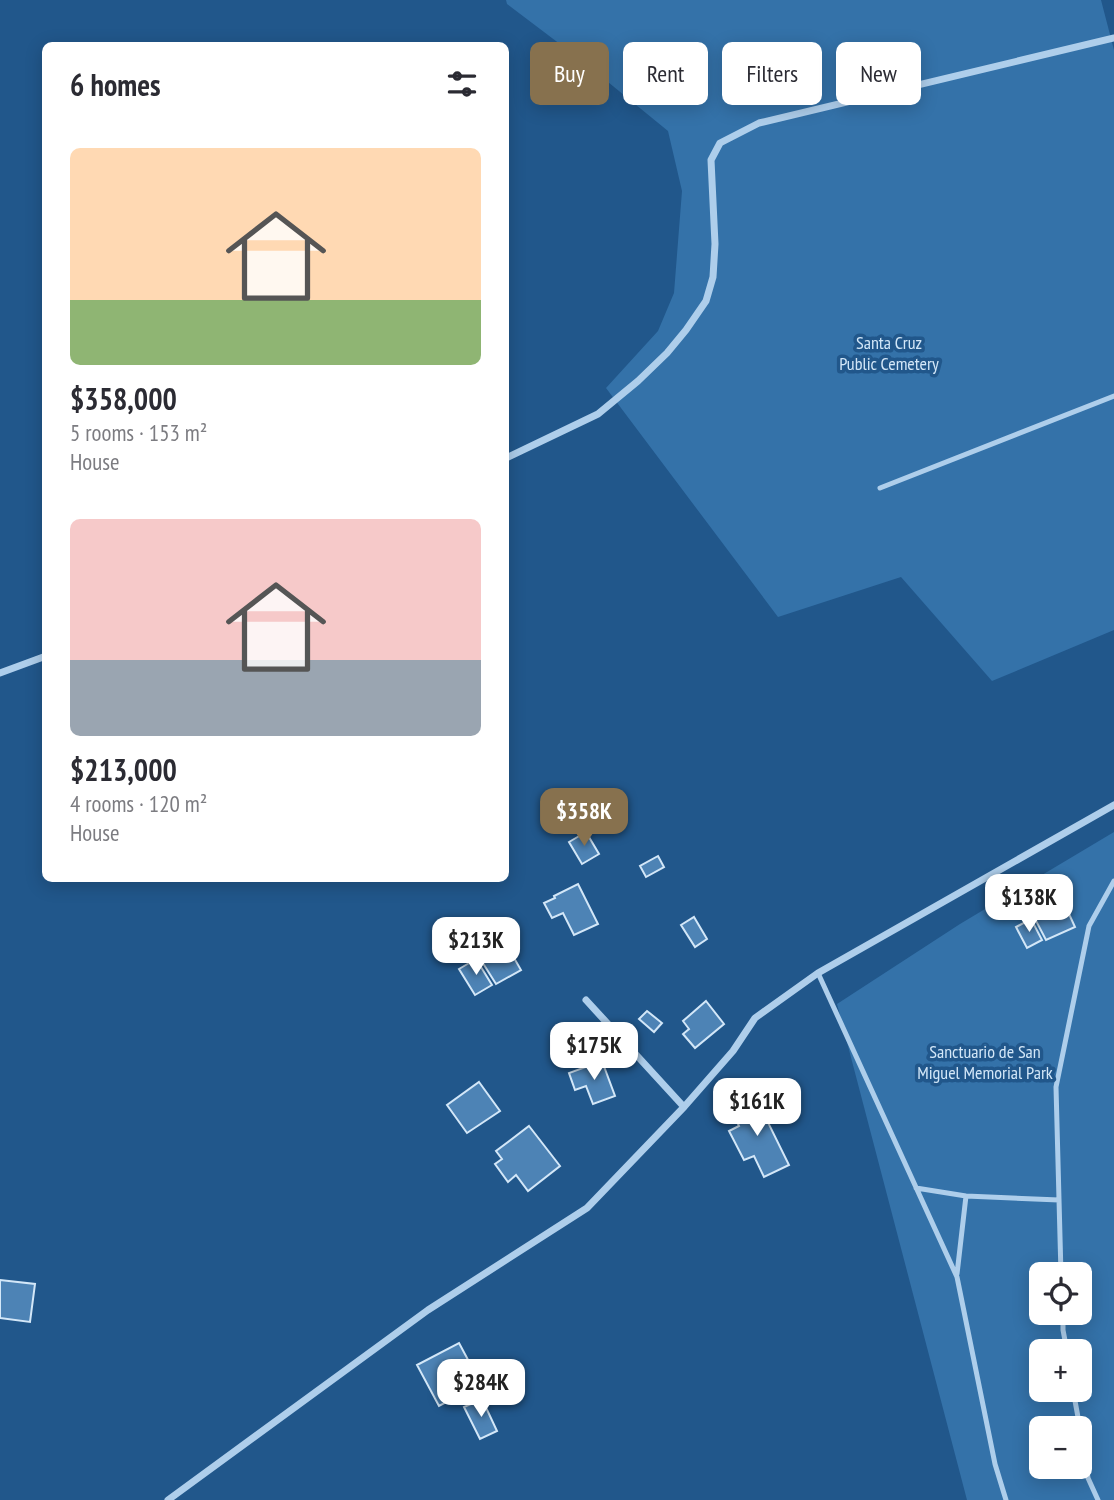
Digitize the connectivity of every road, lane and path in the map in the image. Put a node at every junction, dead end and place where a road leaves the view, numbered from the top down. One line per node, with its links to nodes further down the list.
1 (1114, 38): 3 (street)
2 (1114, 396): 4 (lane)
3 (509, 457)
4 (880, 488)
5 (42, 657): 6 (street)
6 (0, 673)
7 (1114, 805): 9 (street)
8 (1114, 881): 14 (lane)
9 (818, 973): 11 (street); 12 (lane)
10 (586, 1000): 11 (street)
11 (684, 1107): 18 (street)
12 (916, 1188): 13 (lane); 16 (lane)
13 (966, 1196): 14 (lane); 16 (lane)
14 (1059, 1200): 15 (lane)
15 (1062, 1262)
16 (957, 1277): 19 (lane)
17 (1088, 1479): 20 (lane)
18 (168, 1500)
19 (1006, 1500)
20 (1098, 1500)

